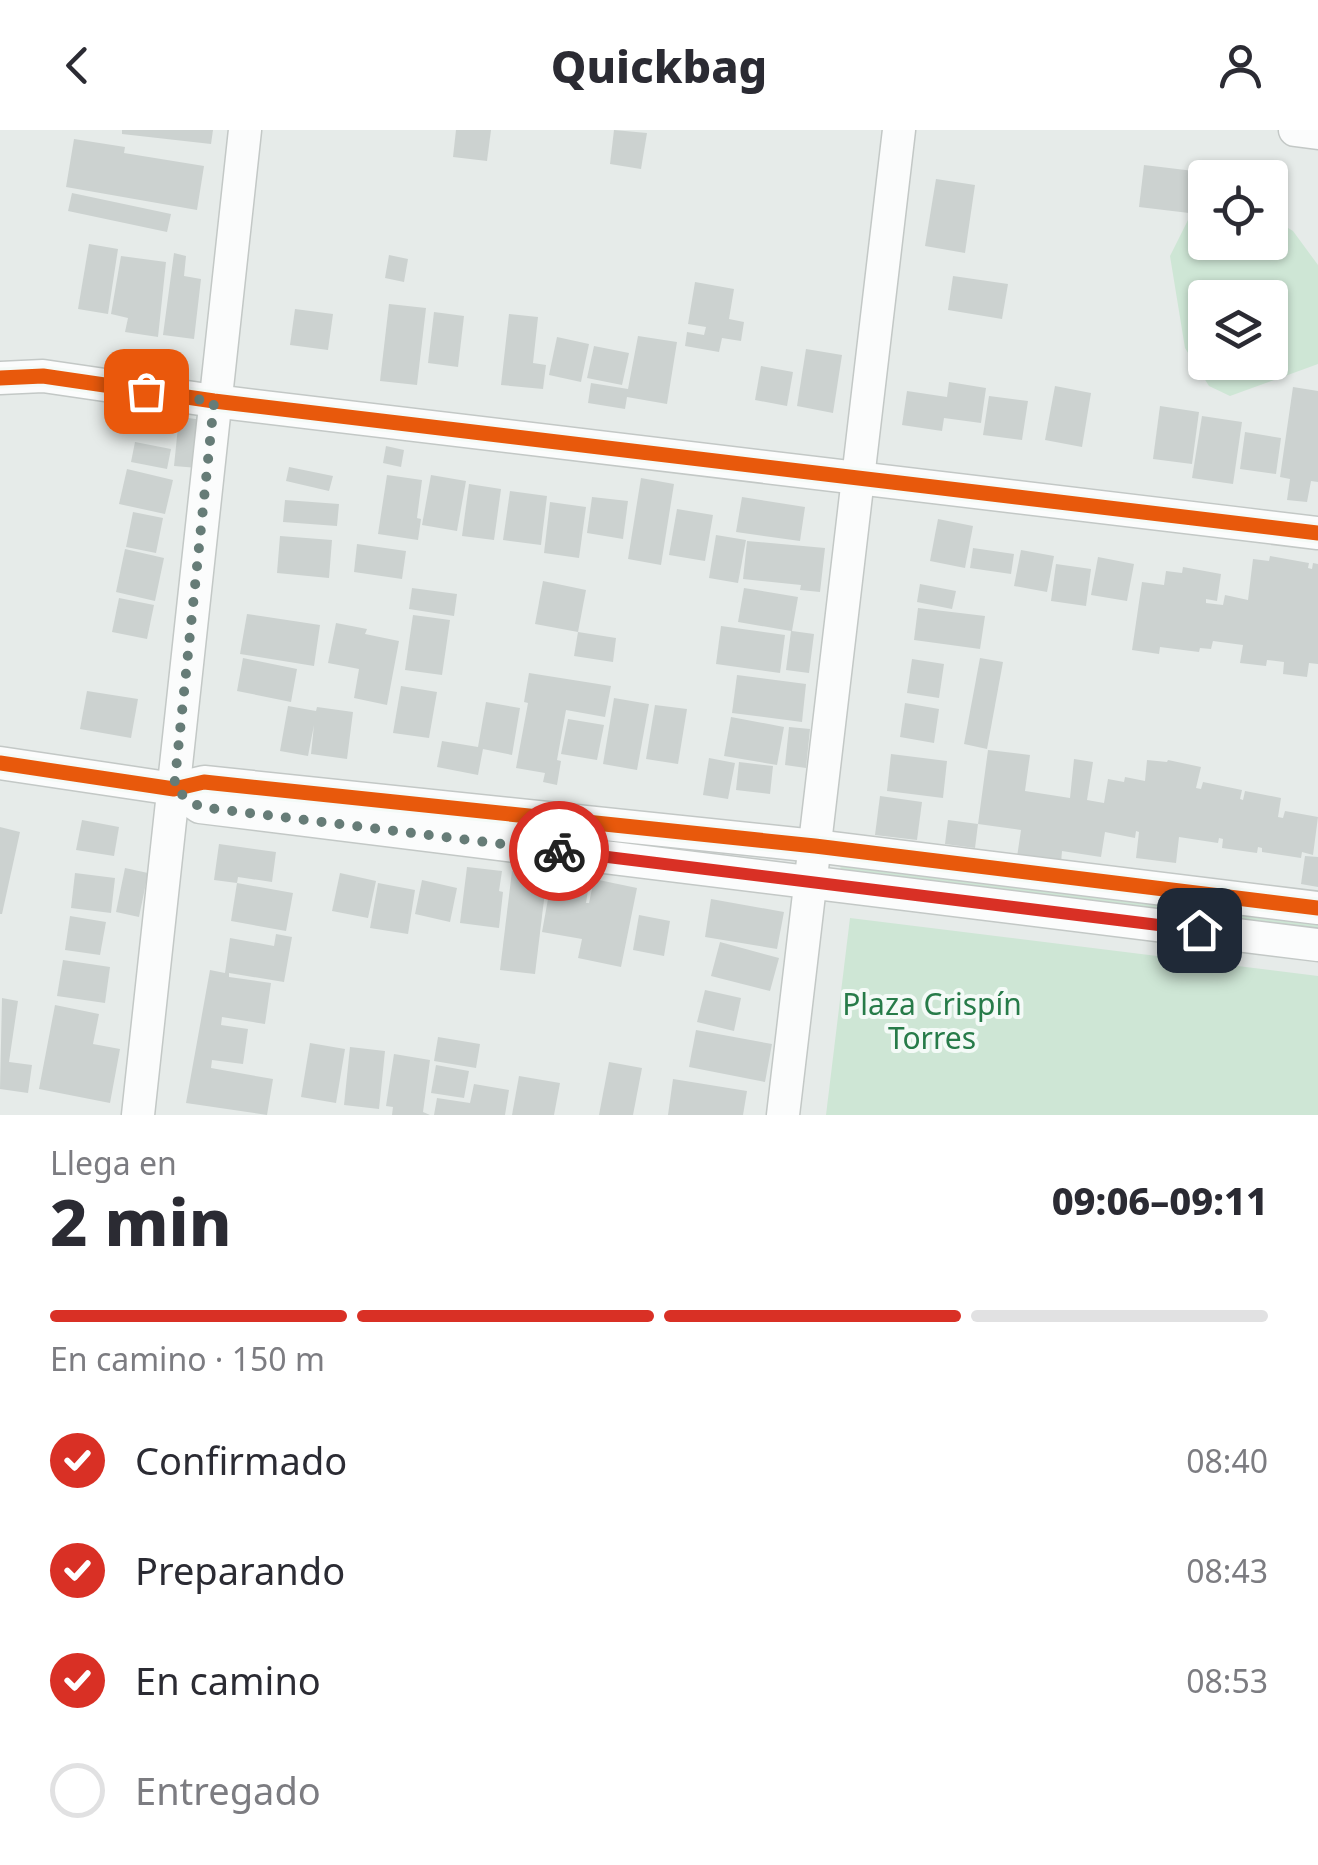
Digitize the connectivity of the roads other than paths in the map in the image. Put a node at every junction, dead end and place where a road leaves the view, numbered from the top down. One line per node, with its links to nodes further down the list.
1 (245, 130): 6 (street)
2 (900, 130): 7 (street)
3 (1295, 130): 4 (street)
4 (1318, 133)
5 (0, 378): 6 (street)
6 (214, 402): 7 (street); 10 (street)
7 (858, 478): 8 (street); 11 (street)
8 (1318, 533)
9 (0, 763): 10 (street)
10 (174, 789): 11 (street); 12 (street); 15 (street)
11 (815, 846): 12 (street); 13 (street)
12 (810, 882): 14 (street); 16 (street)
13 (1318, 908)
14 (1318, 945)
15 (138, 1115)
16 (783, 1115)

